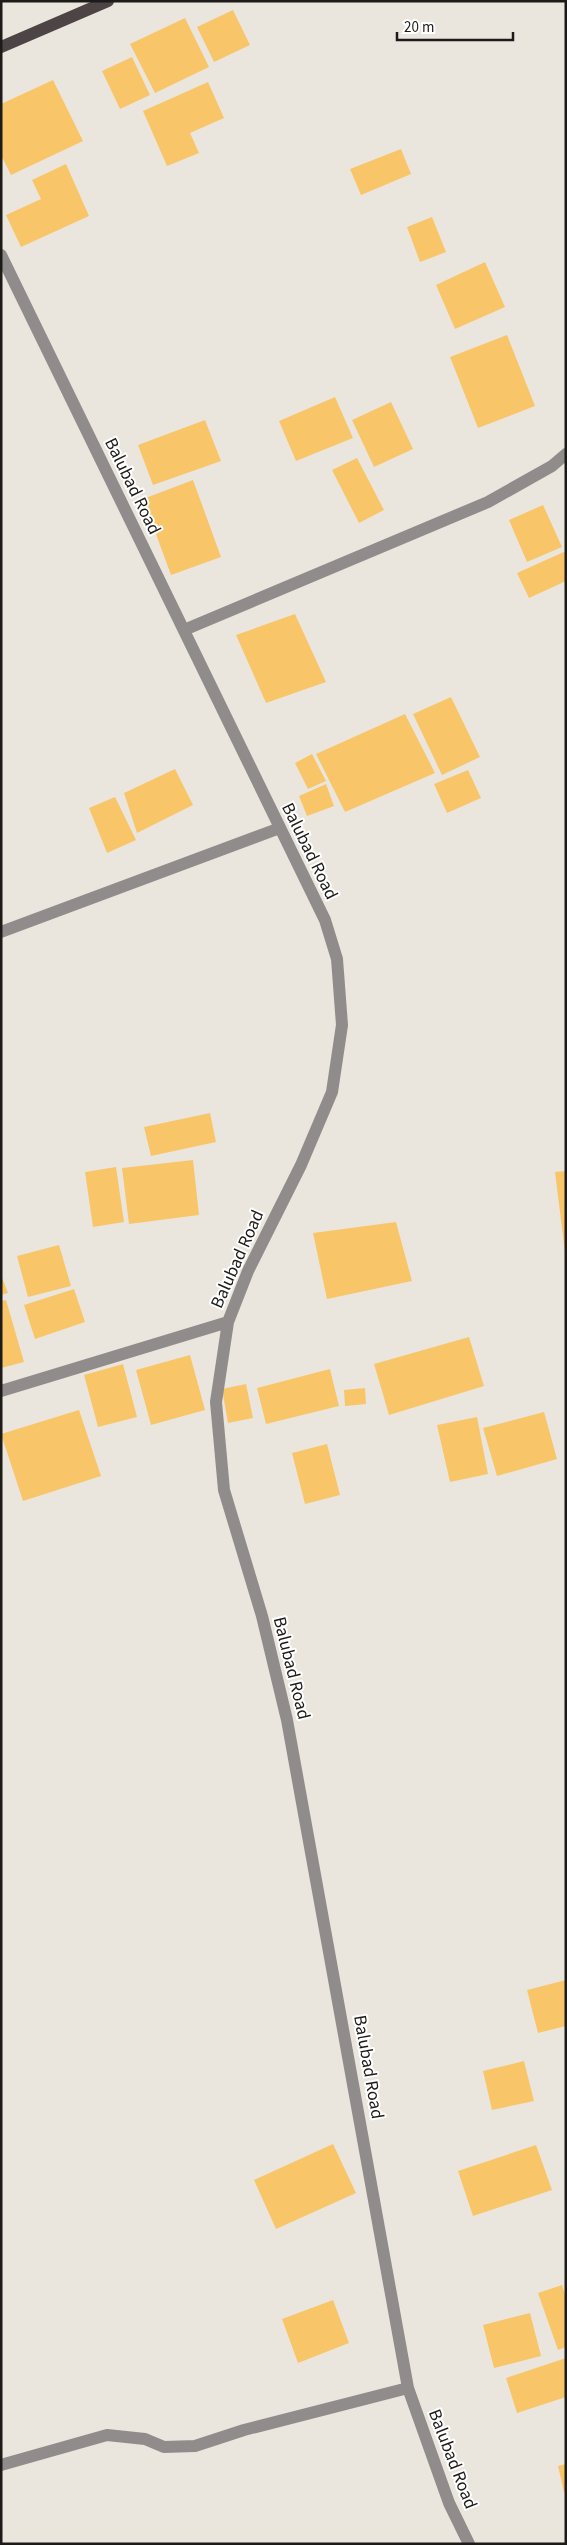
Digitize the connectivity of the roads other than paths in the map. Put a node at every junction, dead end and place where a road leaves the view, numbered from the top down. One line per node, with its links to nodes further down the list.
1 (108, 1): 2 (main road)
2 (1, 47)
3 (1, 255): 5 (street, Balubad Road)
4 (566, 454): 5 (street)
5 (184, 630): 6 (street, Balubad Road)
6 (280, 828): 7 (street); 8 (street, Balubad Road)
7 (1, 932)
8 (228, 1322): 9 (street); 10 (street, Balubad Road)
9 (1, 1391)
10 (408, 2388): 11 (street); 12 (street, Balubad Road)
11 (1, 2466)
12 (469, 2544)

